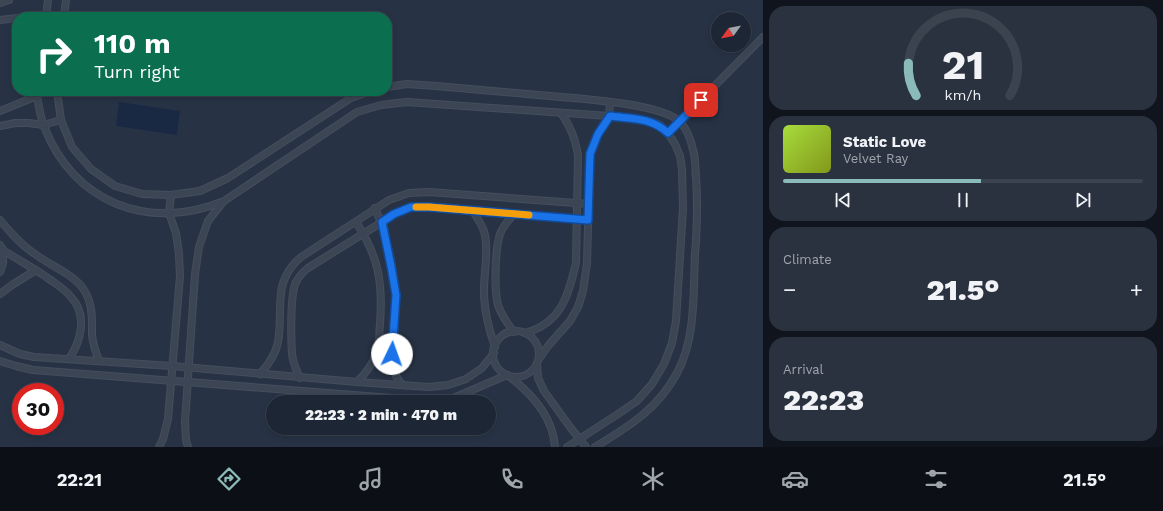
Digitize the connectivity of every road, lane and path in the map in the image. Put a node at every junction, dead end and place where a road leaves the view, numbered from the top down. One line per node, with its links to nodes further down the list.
1 (9, 0): 4 (street)
2 (48, 0): 5 (street)
3 (66, 0): 6 (street)
4 (0, 2)
5 (47, 12)
6 (65, 12)
7 (12, 19): 8 (street)
8 (0, 20)
9 (763, 37): 20 (street)
10 (392, 86): 15 (street)
11 (33, 96): 16 (street)
12 (37, 96): 21 (street)
13 (58, 96): 19 (street)
14 (357, 96): 24 (street)
15 (610, 102): 18 (street); 20 (street)
16 (0, 111)
17 (561, 113): 18 (street); 25 (street); 26 (street)
18 (610, 116): 23 (street); 27 (street)
19 (61, 120): 21 (street); 24 (street)
20 (680, 122): 23 (street); 65 (street)
21 (43, 125): 22 (street); 30 (street)
22 (0, 126)
23 (668, 133): 59 (street)
24 (171, 195): 30 (street)
25 (224, 201): 30 (street); 51 (street)
26 (577, 203): 27 (street); 28 (street); 32 (street)
27 (589, 204): 34 (street)
28 (376, 208): 35 (street); 36 (street)
29 (472, 210): 31 (street); 36 (street); 45 (street)
30 (169, 213): 50 (street)
31 (514, 214): 32 (street); 42 (street)
32 (576, 219): 34 (street); 43 (street)
33 (0, 220): 48 (street)
34 (588, 220): 49 (street)
35 (356, 222): 37 (street); 52 (street)
36 (382, 222): 37 (street); 58 (street)
37 (364, 234): 54 (street); 57 (street)
38 (2, 247): 39 (street); 40 (street)
39 (36, 270): 41 (street); 46 (street)
40 (0, 272)
41 (0, 294)
42 (514, 332): 43 (street); 45 (street)
43 (524, 333): 49 (street)
44 (0, 345): 46 (street)
45 (494, 350): 53 (street); 58 (street)
46 (69, 359): 48 (street)
47 (0, 361): 55 (street)
48 (99, 361): 50 (street)
49 (538, 362): 53 (street); 59 (street)
50 (172, 366): 51 (street); 55 (street)
51 (189, 368): 52 (street); 56 (street)
52 (260, 374): 54 (street)
53 (508, 375): 56 (street); 62 (street)
54 (300, 378): 57 (street)
55 (171, 381): 56 (street); 60 (street)
56 (188, 382): 61 (street)
57 (357, 382): 58 (street)
58 (402, 385)
59 (580, 439): 63 (street); 64 (street)
60 (159, 447)
61 (188, 447)
62 (555, 447)
63 (566, 447)
64 (586, 447)
65 (595, 447)

